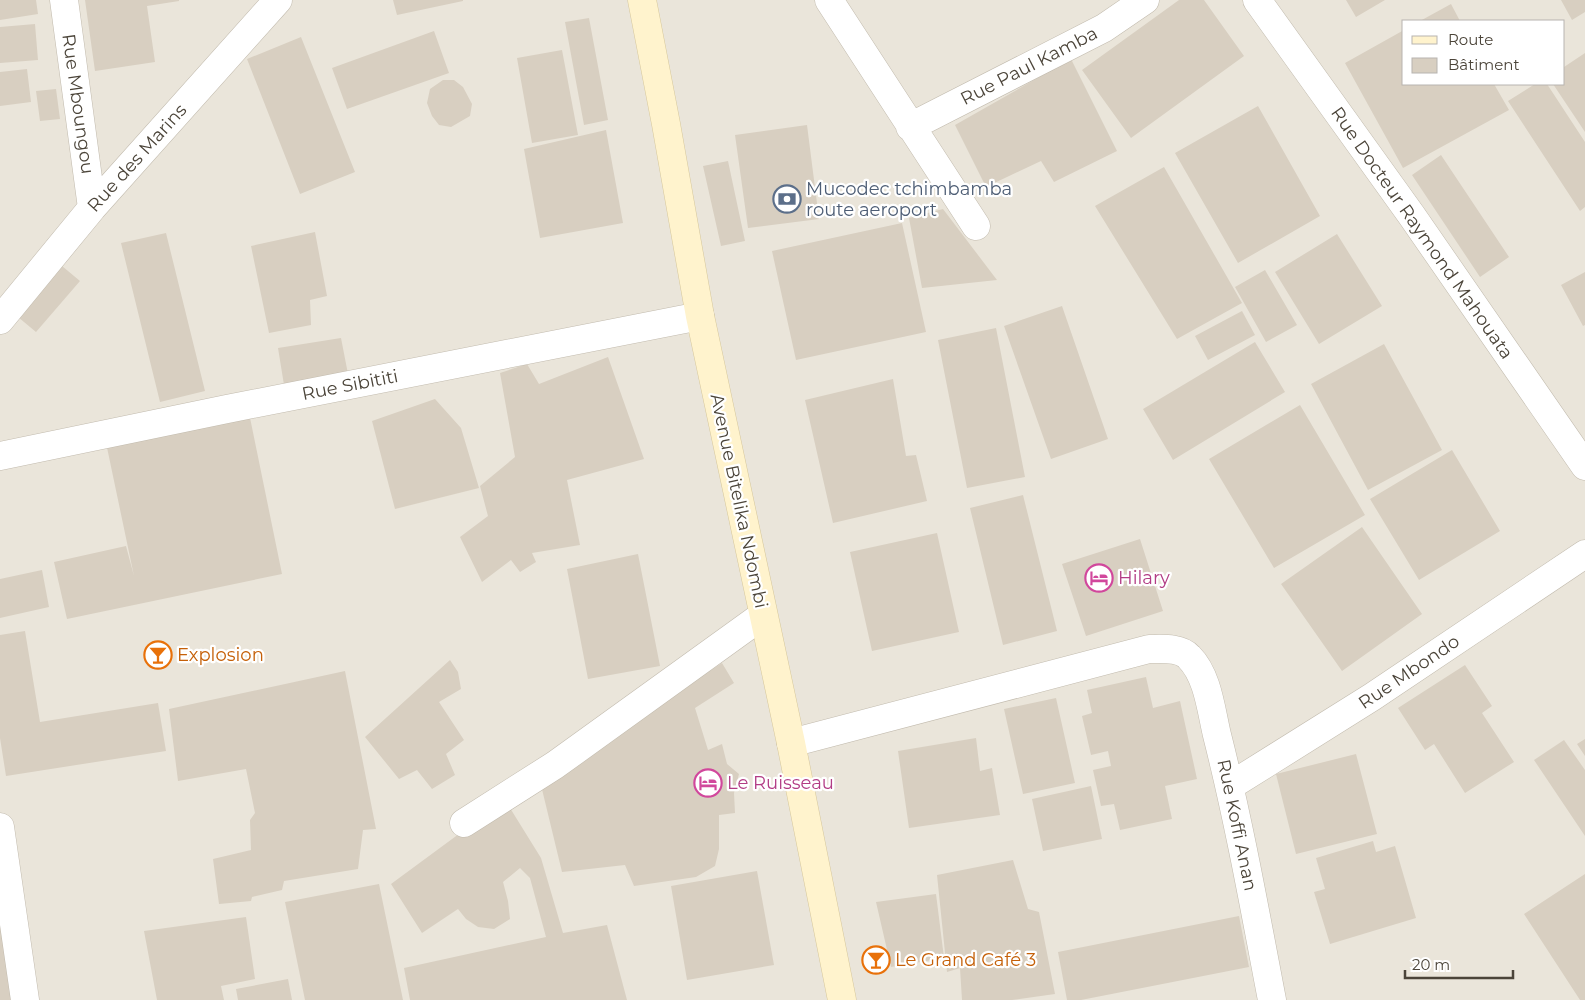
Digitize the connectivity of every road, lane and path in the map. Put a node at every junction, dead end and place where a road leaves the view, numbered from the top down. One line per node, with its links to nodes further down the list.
1 (64, 0): 8 (street, Rue Mboungou)
2 (278, 0): 8 (street, Rue des Marins)
3 (642, 0): 10 (street, Avenue Bitelika Ndombi)
4 (828, 0): 7 (street)
5 (1145, 0): 7 (street, Rue Paul Kamba)
6 (1257, 0): 13 (street, Rue Docteur Raymond Mahouata)
7 (910, 127): 9 (street)
8 (92, 208): 11 (street, Rue des Marins)
9 (976, 226)
10 (700, 316): 12 (street, Rue Sibititi); 15 (street, Avenue Bitelika Ndombi)
11 (0, 320)
12 (0, 456)
13 (1585, 466)
14 (1585, 554): 17 (street, Rue Mbondo)
15 (763, 615): 16 (street, Avenue Bitelika Ndombi); 18 (street)
16 (791, 743): 17 (street, Rue Koffi Anan); 22 (street, Avenue Bitelika Ndombi)
17 (1230, 786): 23 (street, Rue Koffi Anan)
18 (464, 823)
19 (0, 827): 20 (street)
20 (25, 1000)
21 (838, 1000): 22 (street)
22 (842, 1000)
23 (1272, 1000)

